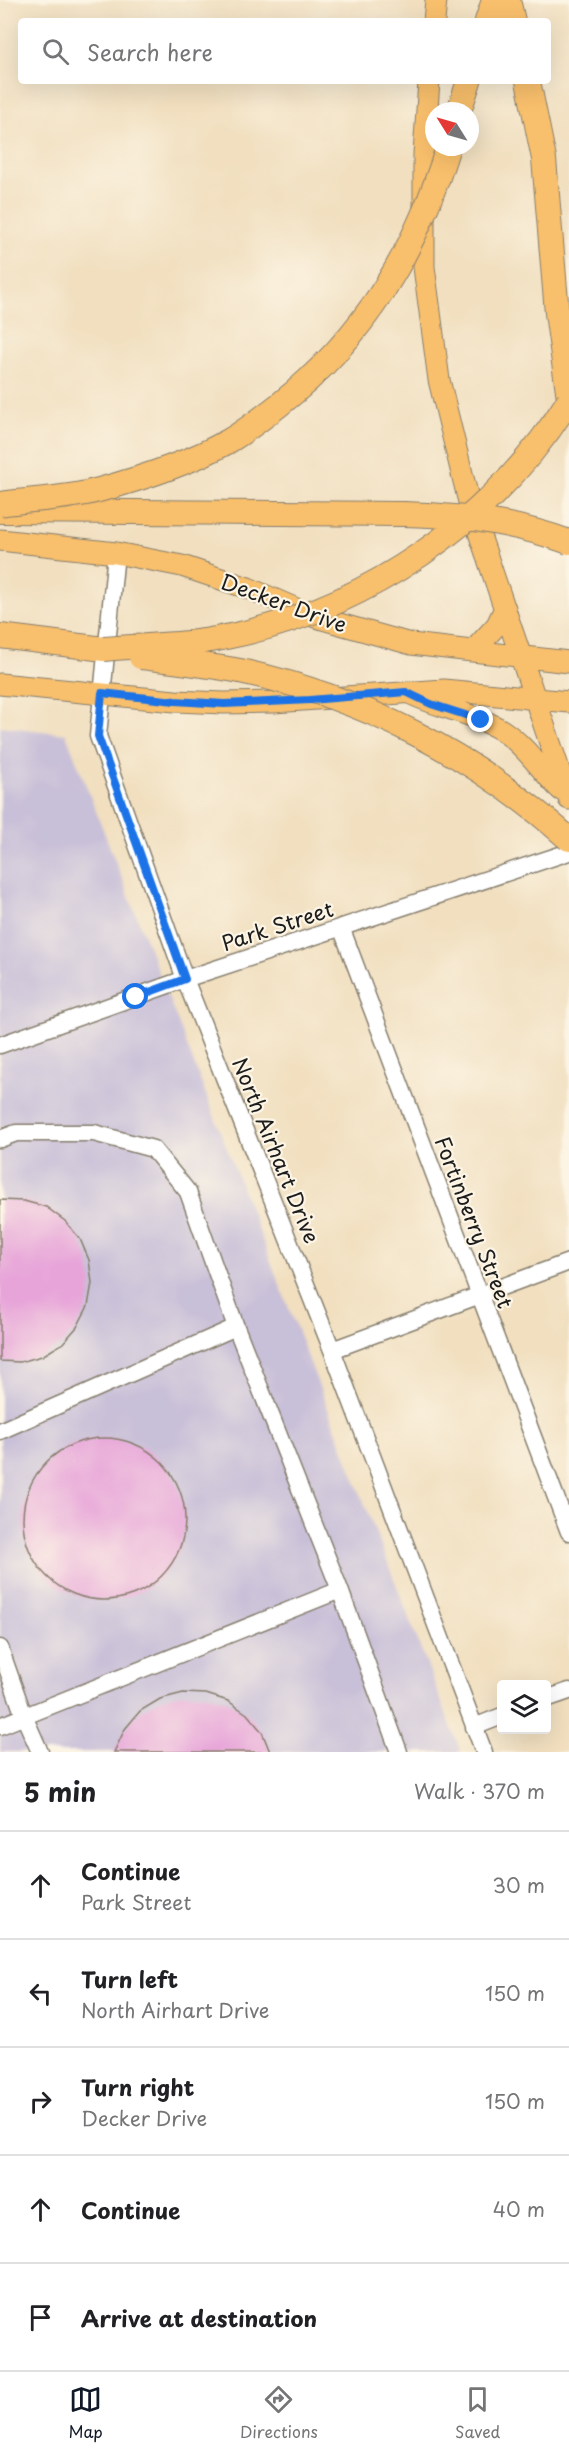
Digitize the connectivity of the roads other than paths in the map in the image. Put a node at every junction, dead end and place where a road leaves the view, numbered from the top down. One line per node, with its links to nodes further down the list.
1 (436, 0): 4 (main road)
2 (494, 0): 5 (highway)
3 (508, 0): 6 (highway)
4 (434, 18)
5 (488, 18)
6 (512, 18)
7 (429, 84): 18 (main road)
8 (468, 84): 10 (highway)
9 (529, 84): 12 (highway)
10 (462, 102)
11 (445, 156): 13 (highway, bridge)
12 (569, 399): 20 (highway, bridge)
13 (0, 504)
14 (0, 511): 16 (highway, bridge)
15 (0, 540): 17 (main road, Decker Drive)
16 (569, 542)
17 (116, 553): 21 (main road, Decker Drive); 26 (street, North Airhart Drive)
18 (505, 608): 21 (main road); 22 (main road)
19 (0, 636): 20 (highway)
20 (104, 649): 30 (highway, bridge)
21 (474, 651): 22 (main road, Decker Drive)
22 (521, 656): 23 (main road, Decker Drive); 27 (main road)
23 (569, 662)
24 (0, 684): 26 (main road)
25 (406, 692): 26 (main road); 27 (main road); 29 (main road)
26 (102, 693): 33 (street, North Airhart Drive)
27 (534, 698): 28 (main road); 29 (main road)
28 (569, 702)
29 (568, 798)
30 (569, 839)
31 (569, 852): 32 (street, Park Street)
32 (341, 927): 33 (street, Park Street); 37 (street, Fortinberry Street)
33 (185, 979): 34 (street, Park Street); 39 (street, North Airhart Drive)
34 (0, 1046)
35 (0, 1139): 38 (street)
36 (569, 1262): 37 (street)
37 (478, 1296): 39 (street); 41 (street, Fortinberry Street)
38 (236, 1327): 40 (street); 42 (street)
39 (332, 1350): 49 (street, North Airhart Drive)
40 (0, 1431)
41 (569, 1532)
42 (340, 1590): 46 (street); 51 (street)
43 (0, 1648): 46 (street)
44 (569, 1691): 45 (street)
45 (551, 1698)
46 (24, 1716): 48 (street); 50 (street)
47 (497, 1718): 49 (street)
48 (0, 1726)
49 (474, 1727): 52 (street, North Airhart Drive)
50 (40, 1752)
51 (399, 1752)
52 (484, 1752)

